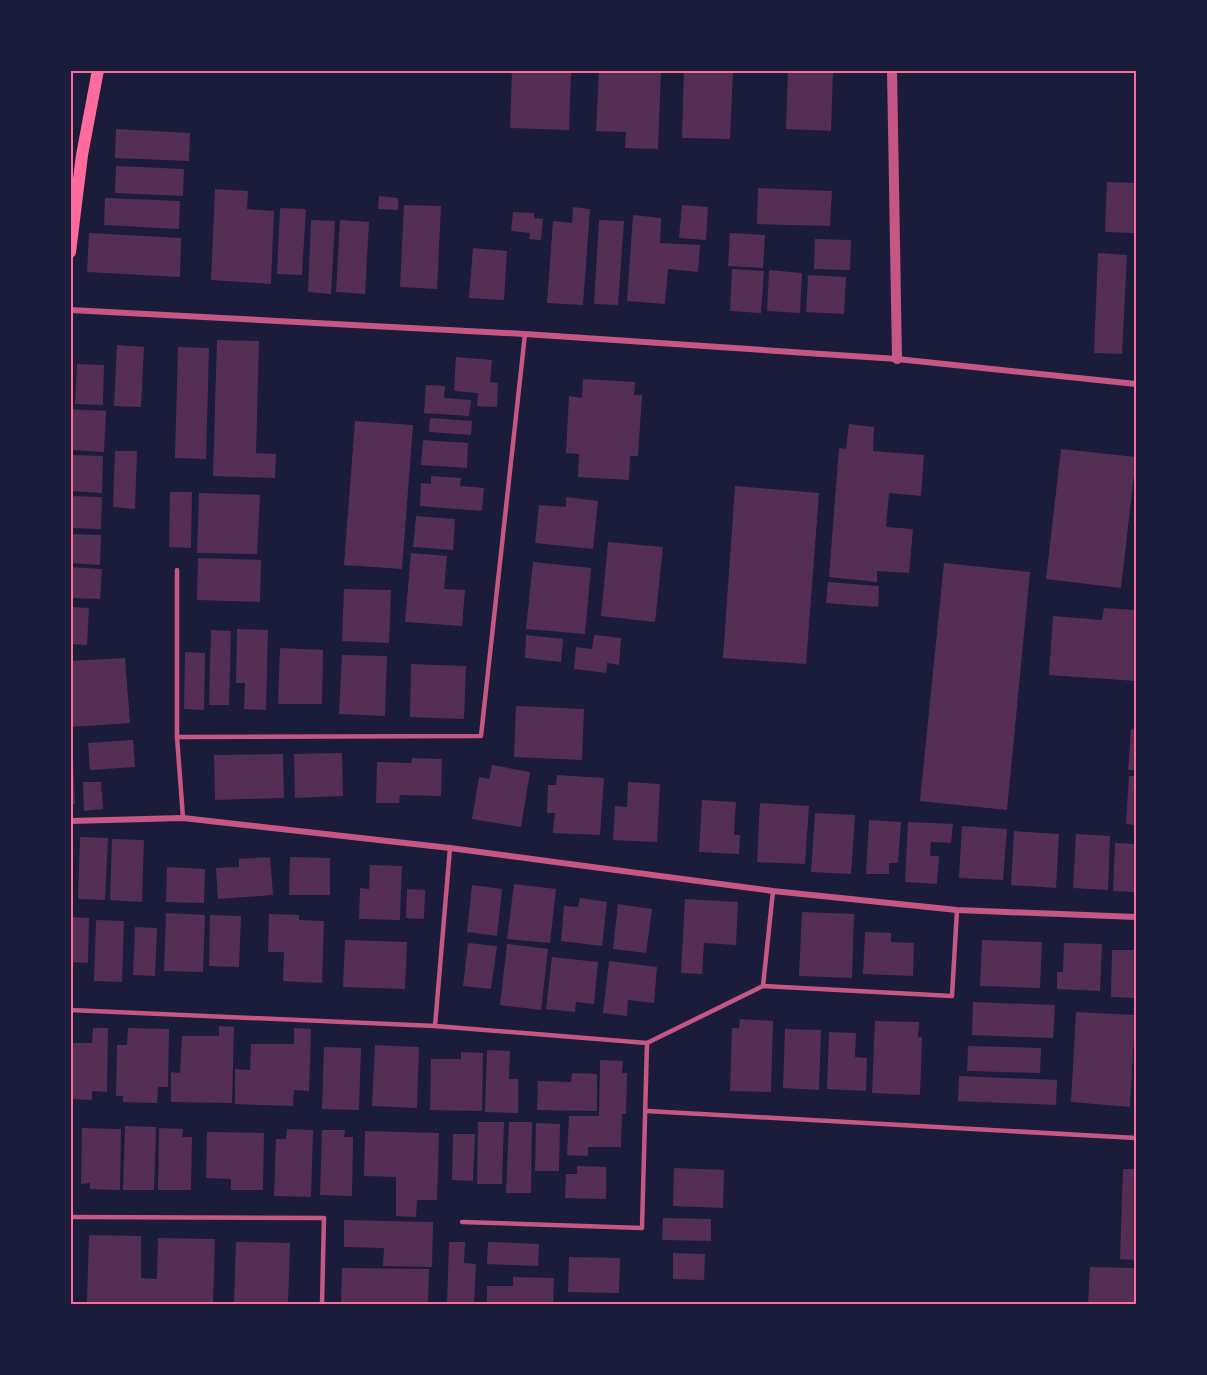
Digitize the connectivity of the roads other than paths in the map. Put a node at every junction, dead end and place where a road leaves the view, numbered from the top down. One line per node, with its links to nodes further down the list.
1 (98, 70): 3 (main road)
2 (892, 70): 7 (street)
3 (76, 155): 4 (main road)
4 (70, 252)
5 (70, 310): 6 (street)
6 (525, 334): 7 (street); 10 (lane)
7 (897, 359): 8 (street)
8 (1137, 384)
9 (177, 570): 10 (lane)
10 (177, 737): 11 (lane)
11 (183, 818): 12 (street); 13 (street)
12 (70, 821)
13 (450, 848): 14 (street); 19 (lane)
14 (773, 891): 15 (street); 17 (lane)
15 (957, 910): 16 (street); 17 (lane)
16 (1137, 917)
17 (763, 986): 20 (lane)
18 (70, 1010): 19 (lane)
19 (435, 1026): 20 (lane)
20 (647, 1043): 21 (lane)
21 (646, 1111): 22 (lane); 24 (lane)
22 (1137, 1138)
23 (70, 1217): 25 (lane)
24 (462, 1222)
25 (322, 1305)

